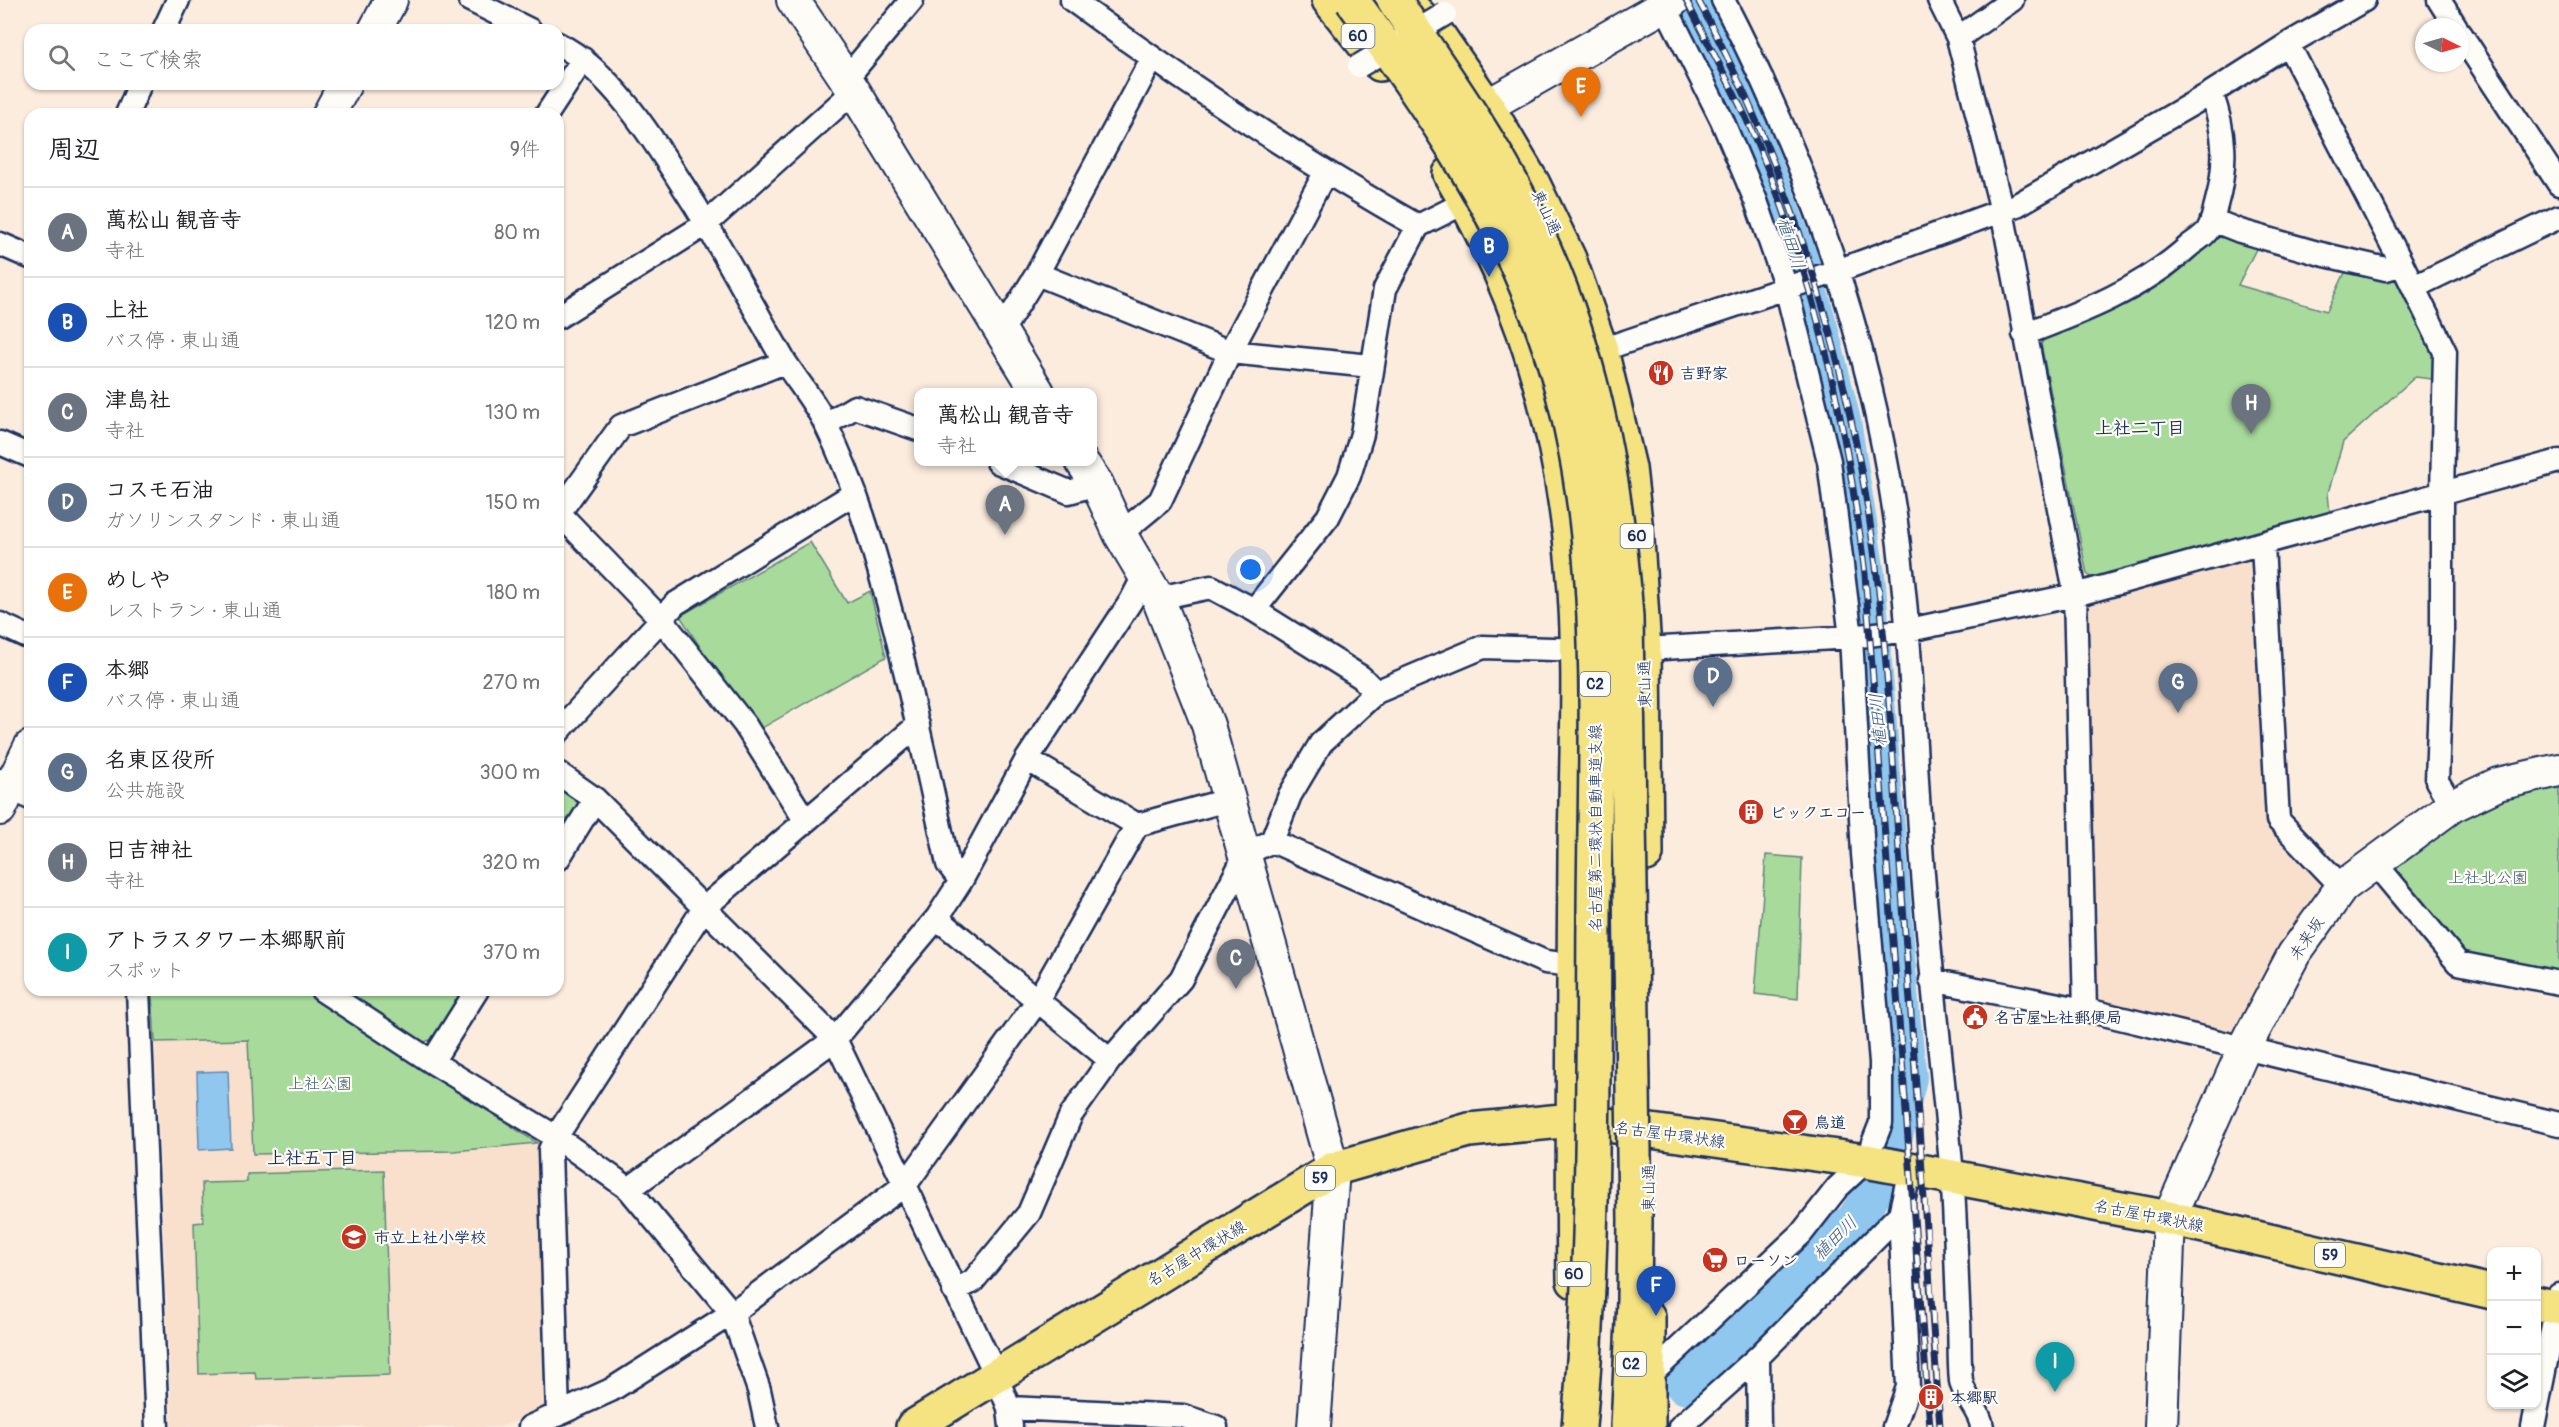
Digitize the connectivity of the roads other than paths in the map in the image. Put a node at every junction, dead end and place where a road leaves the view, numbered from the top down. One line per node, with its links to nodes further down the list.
1 (178, 0): 19 (street)
2 (391, 0): 20 (street)
3 (470, 0): 21 (street)
4 (793, 0): 30 (street)
5 (912, 0): 30 (street)
6 (1072, 0): 27 (street)
7 (1329, 0): 29 (main road, 60)
8 (1351, 0): 29 (main road, 60); 106 (main road, 名古屋第二環状自動車道支線 / C2, bridge)
9 (1394, 0): 132 (main road, 名古屋第二環状自動車道支線 / C2, bridge)
10 (1404, 0): 22 (main road, 東山通 / 60)
11 (1416, 0): 22 (main road, 60)
12 (1722, 0): 52 (street)
13 (1939, 0): 23 (street)
14 (2012, 0): 23 (street)
15 (2364, 0): 24 (street)
16 (2439, 0): 18 (street)
17 (1667, 2): 36 (street); 53 (street)
18 (2450, 18)
19 (167, 24)
20 (378, 24)
21 (518, 24)
22 (1442, 24): 29 (street, bridge); 36 (main road, 東山通 / 60)
23 (1958, 38): 43 (street)
24 (2288, 44): 35 (street); 50 (street)
25 (2469, 47): 41 (street)
26 (564, 48): 28 (street)
27 (1152, 58): 40 (street); 51 (street)
28 (583, 59): 31 (street); 46 (street)
29 (1373, 69): 42 (main road, 60)
30 (850, 85): 46 (street); 56 (street)
31 (564, 88)
32 (137, 90): 37 (street)
33 (342, 90): 38 (street)
34 (563, 90): 39 (street)
35 (2211, 93): 43 (street); 45 (street)
36 (1487, 106): 58 (main road, 東山通 / 60)
37 (130, 108)
38 (332, 108)
39 (551, 108)
40 (1325, 173): 47 (street); 59 (street)
41 (2559, 184)
42 (1466, 202): 47 (street); 84 (main road, 60)
43 (2002, 211): 52 (street); 57 (street)
44 (2559, 217): 54 (street)
45 (2212, 220): 50 (street); 57 (street)
46 (706, 224): 55 (street); 60 (street)
47 (1418, 226): 61 (street)
48 (0, 244): 49 (street)
49 (24, 255)
50 (2402, 264): 54 (street)
51 (1036, 274): 56 (street); 59 (street)
52 (1827, 274): 53 (street); 81 (street)
53 (1790, 285): 58 (street); 83 (street)
54 (2414, 287): 71 (street)
55 (564, 313)
56 (996, 328): 62 (street)
57 (2024, 334): 77 (street)
58 (1601, 350): 85 (main road, 東山通 / 60)
59 (1230, 352): 61 (street); 74 (street)
60 (785, 362): 63 (street); 72 (street)
61 (1371, 366): 78 (street)
62 (1035, 388)
63 (826, 424): 64 (street); 70 (street)
64 (914, 428)
65 (0, 443): 66 (street)
66 (24, 453)
67 (2559, 460): 71 (street)
68 (1007, 466): 69 (street)
69 (1089, 473): 74 (street)
70 (855, 493): 79 (street); 87 (street)
71 (2442, 494): 75 (street); 96 (street)
72 (564, 506)
73 (564, 518): 79 (street)
74 (1120, 534): 76 (street)
75 (2263, 544): 77 (street); 103 (street)
76 (1151, 586): 78 (street); 89 (street); 95 (street)
77 (2075, 595): 81 (street); 113 (street)
78 (1254, 610): 86 (street)
79 (662, 620): 88 (street); 97 (street)
80 (0, 624): 82 (street)
81 (1909, 630): 83 (street); 107 (street)
82 (24, 635)
83 (1856, 637): 85 (street); 122 (street)
84 (1576, 650): 85 (street); 86 (street); 106 (main road, 60)
85 (1644, 650): 120 (main road, 東山通 / 60)
86 (1376, 692): 100 (street)
87 (918, 725): 97 (street); 102 (street)
88 (564, 726)
89 (1027, 759): 98 (street); 102 (street)
90 (24, 761): 93 (street)
91 (2559, 770): 96 (street, 未来坂)
92 (564, 778): 94 (street)
93 (10, 793)
94 (595, 799): 99 (street); 104 (street)
95 (1231, 799): 98 (street); 100 (street)
96 (2452, 806): 101 (street, 未来坂)
97 (805, 820): 104 (street)
98 (1137, 825): 112 (street)
99 (564, 848)
100 (1259, 848): 106 (street); 116 (street); 123 (street)
101 (2374, 862): 103 (street, 未来坂); 108 (street)
102 (960, 881): 105 (street)
103 (2342, 887): 115 (street, 未来坂)
104 (704, 908): 114 (street); 121 (street)
105 (937, 918): 112 (street); 114 (street)
106 (1584, 956): 118 (main road, 60); 148 (main road, 名古屋第二環状自動車道支線 / C2, bridge); 149 (main road, bridge)
107 (1931, 980): 113 (street); 124 (street)
108 (2559, 983)
109 (138, 996): 141 (street)
110 (331, 996): 117 (street)
111 (473, 996): 117 (street)
112 (1038, 1000): 116 (street); 125 (street)
113 (2085, 1011): 115 (street)
114 (835, 1039): 125 (street); 126 (street)
115 (2244, 1049): 119 (street); 128 (street, 未来坂)
116 (1110, 1060): 129 (street)
117 (432, 1062): 121 (street)
118 (1572, 1120): 120 (main road, 名古屋中環状線 / 59); 123 (main road, 名古屋中環状線 / 59); 147 (main road, 60)
119 (2559, 1124)
120 (1648, 1131): 122 (main road, 名古屋中環状線 / 59); 138 (main road, 東山通 / 60)
121 (556, 1137): 126 (street); 139 (street)
122 (1889, 1165): 124 (main road, 名古屋中環状線 / 59); 127 (street); 138 (street)
123 (1333, 1169): 137 (main road, 名古屋中環状線 / 59); 146 (street)
124 (1952, 1177): 128 (main road, 名古屋中環状線 / 59); 156 (street)
125 (906, 1184): 129 (street); 135 (street)
126 (629, 1189): 135 (street)
127 (1900, 1214): 136 (street); 155 (street)
128 (2169, 1218): 130 (main road, 名古屋中環状線 / 59); 157 (street)
129 (954, 1291): 137 (street)
130 (2487, 1291)
131 (2559, 1295): 134 (street)
132 (1634, 1302): 150 (main road, 名古屋第二環状自動車道支線 / C2); 151 (main road)
133 (2541, 1304): 134 (main road)
134 (2559, 1308): 158 (street)
135 (732, 1313): 139 (street); 143 (street)
136 (1758, 1357): 153 (street); 154 (street)
137 (996, 1375): 140 (street); 144 (main road, 名古屋中環状線 / 59)
138 (1648, 1377): 152 (main road, 東山通 / 60)
139 (558, 1415): 142 (street)
140 (1010, 1417): 145 (street)
141 (157, 1427)
142 (531, 1427)
143 (767, 1427)
144 (913, 1427)
145 (1216, 1427)
146 (1314, 1427)
147 (1575, 1427)
148 (1580, 1427)
149 (1601, 1427)
150 (1628, 1427)
151 (1633, 1427)
152 (1648, 1427)
153 (1680, 1427)
154 (1759, 1427)
155 (1894, 1427)
156 (1982, 1427)
157 (2161, 1427)
158 (2533, 1427)

